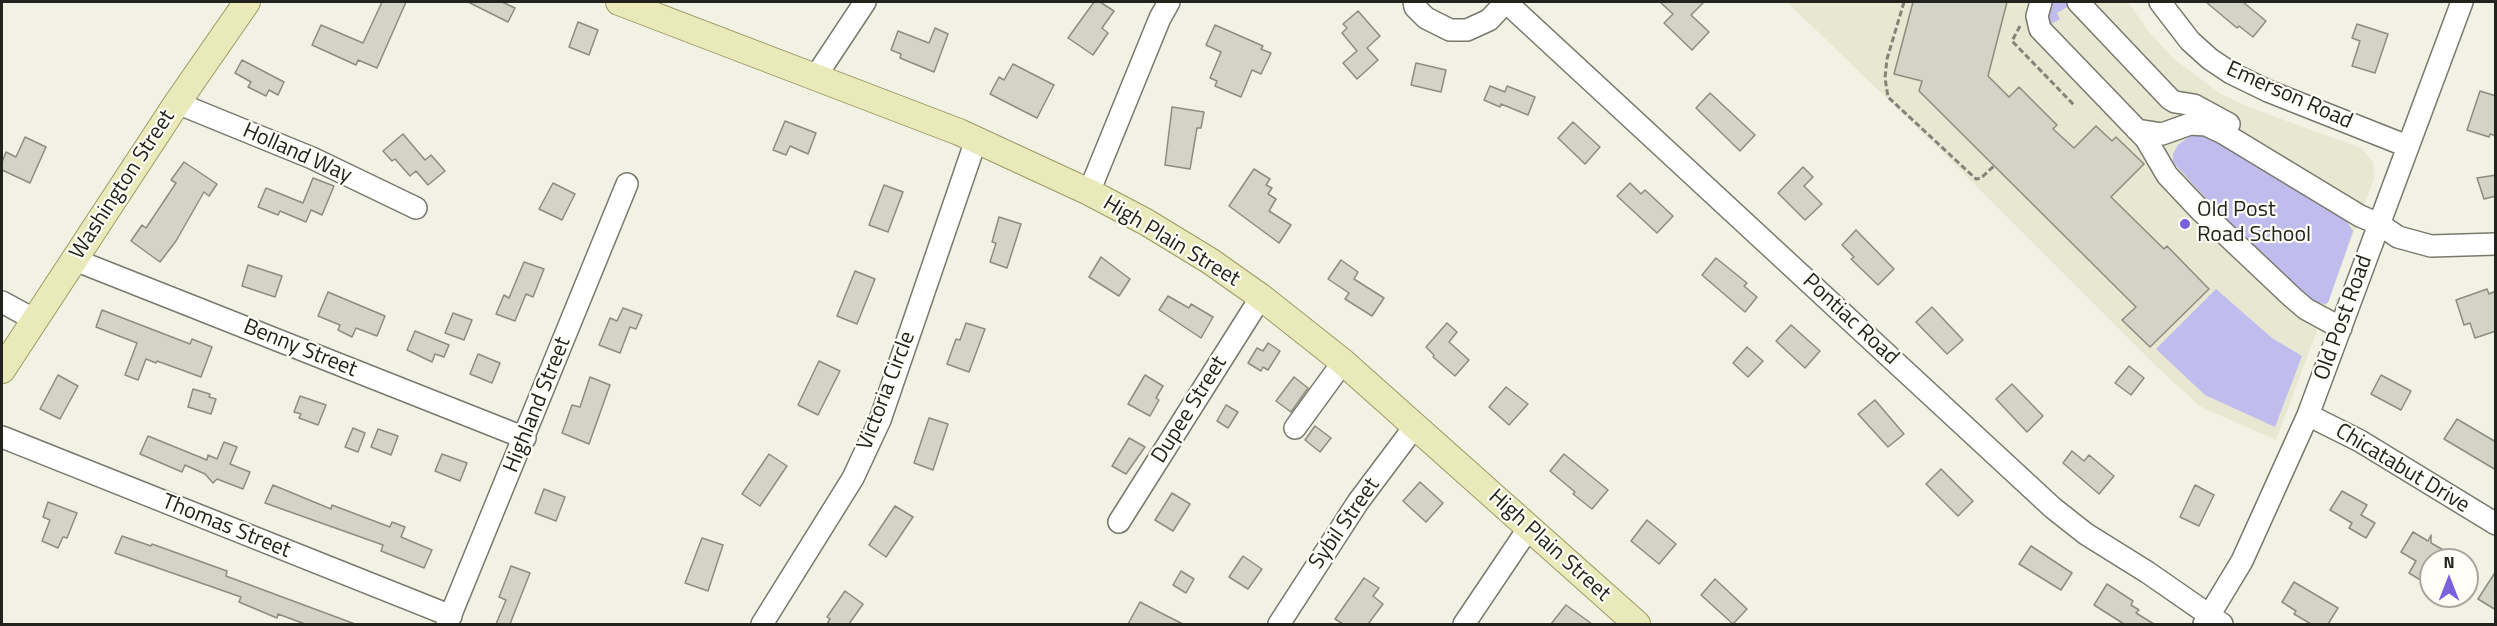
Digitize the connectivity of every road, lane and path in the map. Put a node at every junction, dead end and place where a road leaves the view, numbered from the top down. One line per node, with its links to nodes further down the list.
1 (247, 2): 14 (main road, Washington Street)
2 (619, 2): 13 (main road, High Plain Street)
3 (865, 2): 13 (street)
4 (1169, 2): 21 (street)
5 (1414, 2): 6 (street, Pontiac Road)
6 (1506, 2): 41 (street, Pontiac Road)
7 (1904, 2): 19 (path)
8 (2041, 2): 16 (street)
9 (2078, 2): 23 (street)
10 (2160, 2): 18 (street, Emerson Road)
11 (2462, 2): 18 (street, Old Post Road)
12 (2021, 25): 15 (path)
13 (816, 76): 17 (main road, High Plain Street)
14 (177, 103): 22 (street, Holland Way); 25 (main road, Washington Street)
15 (2074, 105)
16 (2137, 130): 23 (street); 29 (street)
17 (976, 141): 21 (main road, High Plain Street); 42 (street, Victoria Circle)
18 (2407, 146): 23 (street, Old Post Road)
19 (1994, 166)
20 (627, 184): 36 (street, Highland Street)
21 (1089, 192): 26 (main road, High Plain Street)
22 (416, 208)
23 (2379, 224): 24 (street); 29 (street, Old Post Road)
24 (2496, 244)
25 (75, 260): 28 (main road, Washington Street); 36 (street, Benny Street)
26 (1261, 297): 30 (main road, High Plain Street); 37 (street, Dupee Street)
27 (2, 302): 28 (street)
28 (35, 320): 31 (main road, Washington Street)
29 (2341, 328): 32 (street, Old Post Road)
30 (1343, 362): 33 (main road, High Plain Street); 34 (street)
31 (2, 370)
32 (2308, 415): 38 (street, Chicatabut Drive); 41 (street, Old Post Road)
33 (1415, 426): 39 (main road, High Plain Street); 43 (street, Sybil Street)
34 (1295, 428)
35 (2, 437): 40 (street, Thomas Street)
36 (525, 438): 40 (street, Highland Street)
37 (1119, 522)
38 (2496, 524)
39 (1528, 529): 44 (street); 45 (main road, High Plain Street)
40 (449, 620)
41 (2212, 622)
42 (762, 624)
43 (1279, 624)
44 (1464, 624)
45 (1637, 624)

